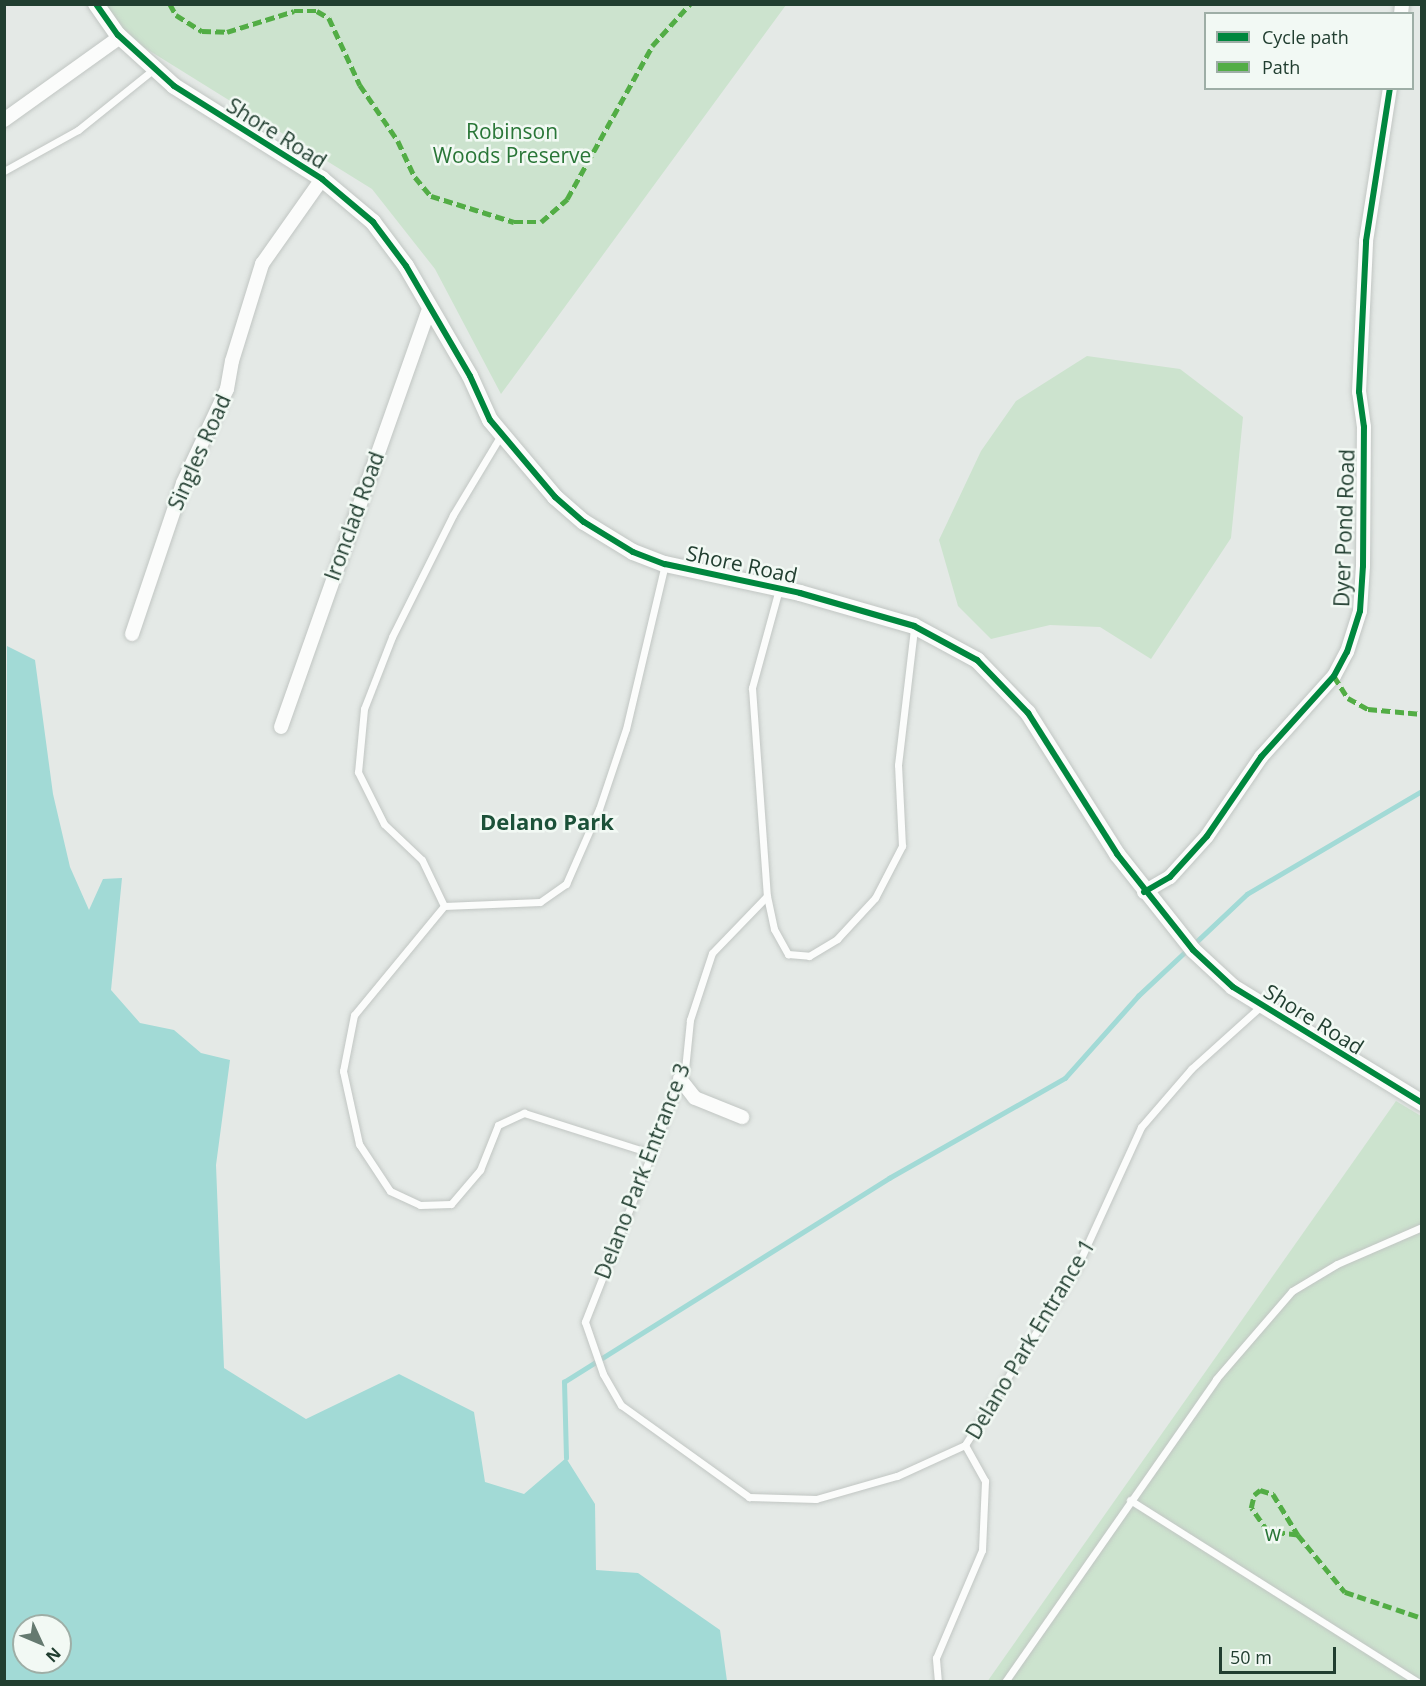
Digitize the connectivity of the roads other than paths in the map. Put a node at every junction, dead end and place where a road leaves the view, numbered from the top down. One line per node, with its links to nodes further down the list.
1 (96, 4): 2 (street, Shore Road)
2 (120, 37): 3 (street, Shore Road); 5 (street)
3 (154, 69): 6 (lane); 7 (street, Shore Road)
4 (1390, 90): 15 (street, Dyer Pond Road)
5 (4, 120)
6 (4, 171)
7 (321, 179): 8 (street, Shore Road); 13 (street, Singles Road)
8 (430, 307): 9 (street, Shore Road); 14 (street, Ironclad Road)
9 (503, 432): 10 (street, Shore Road); 17 (lane)
10 (665, 564): 11 (street, Shore Road); 17 (lane)
11 (778, 589): 12 (street, Shore Road); 16 (lane)
12 (914, 626): 15 (street, Shore Road); 16 (lane)
13 (132, 634)
14 (280, 727)
15 (1144, 892): 18 (street, Shore Road)
16 (767, 896): 19 (lane, Delano Park Entrance 3)
17 (444, 906): 22 (lane)
18 (1261, 1006): 20 (street, Shore Road); 24 (lane, Delano Park Entrance 1)
19 (680, 1079): 21 (street); 22 (lane, Delano Park Entrance 3)
20 (1422, 1103)
21 (742, 1117)
22 (650, 1153): 24 (lane, Delano Park Entrance 3)
23 (1422, 1227): 25 (lane)
24 (965, 1445): 26 (lane, Delano Park Entrance 1)
25 (1131, 1500): 27 (lane); 28 (lane)
26 (938, 1682)
27 (1005, 1682)
28 (1418, 1682)

